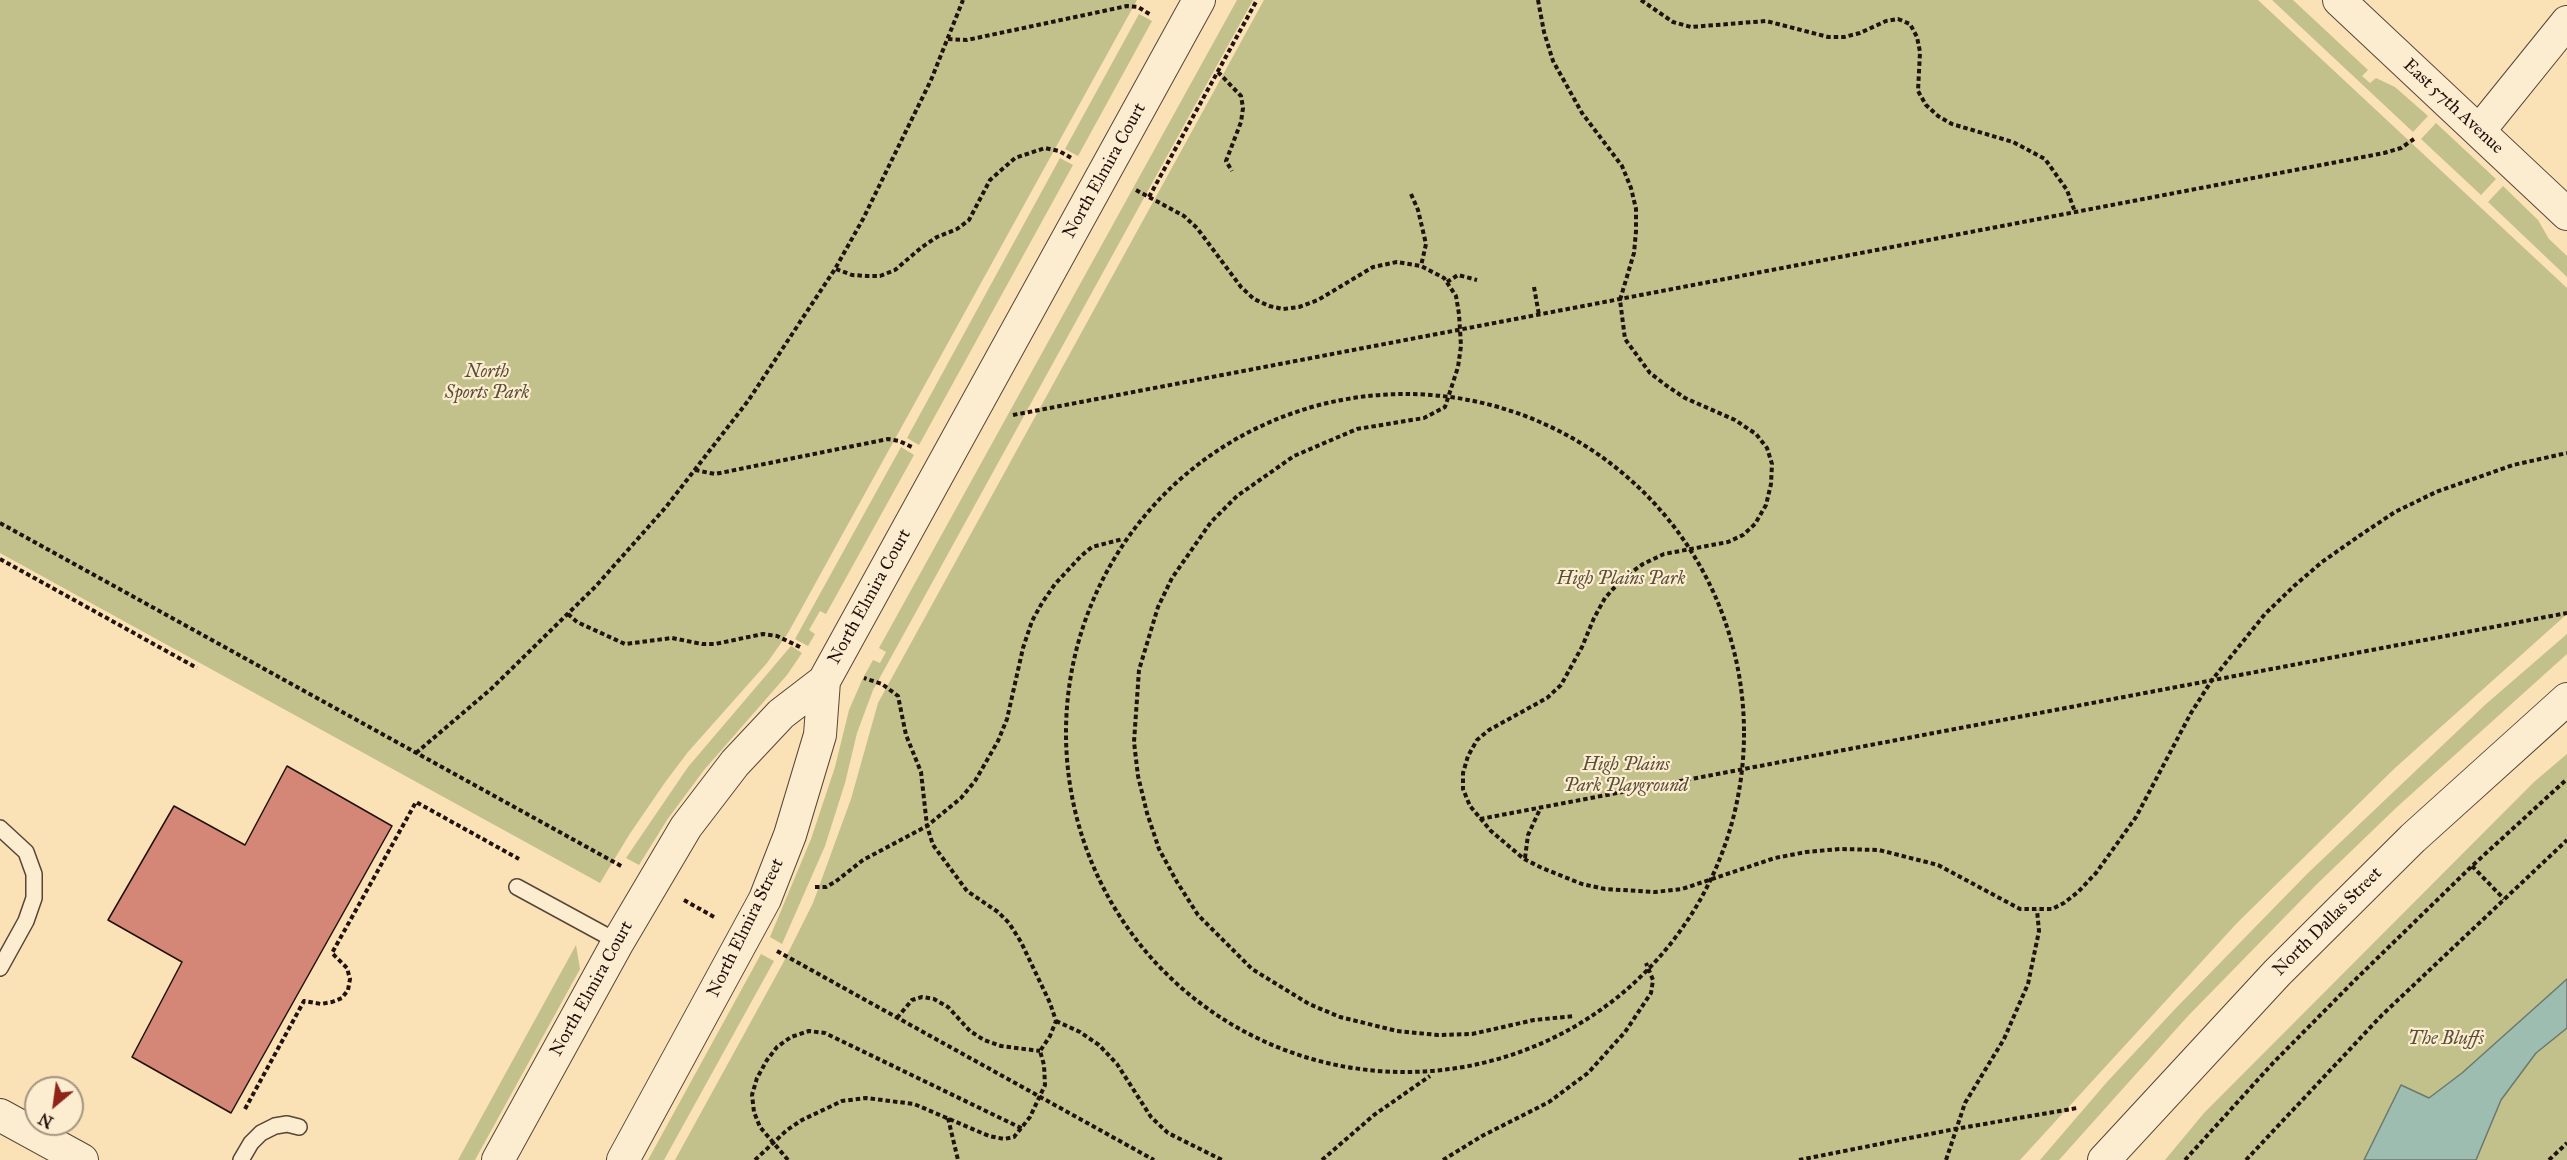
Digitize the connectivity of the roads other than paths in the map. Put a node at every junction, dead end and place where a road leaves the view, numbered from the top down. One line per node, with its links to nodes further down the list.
1 (1199, 0): 6 (street, North Elmira Court)
2 (2339, 0): 4 (street, East 57th Avenue)
3 (2567, 22): 4 (street)
4 (2479, 131): 5 (street, East 57th Avenue)
5 (2567, 214)
6 (824, 681): 10 (street, North Elmira Court); 17 (street, North Elmira Street)
7 (2567, 699): 18 (street, North Dallas Street)
8 (0, 828): 11 (lane)
9 (517, 887): 10 (lane)
10 (618, 942): 16 (street, North Elmira Court)
11 (0, 968)
12 (0, 1115): 14 (street)
13 (299, 1126): 15 (lane)
14 (82, 1160)
15 (241, 1160)
16 (498, 1160)
17 (623, 1160)
18 (2104, 1160)

